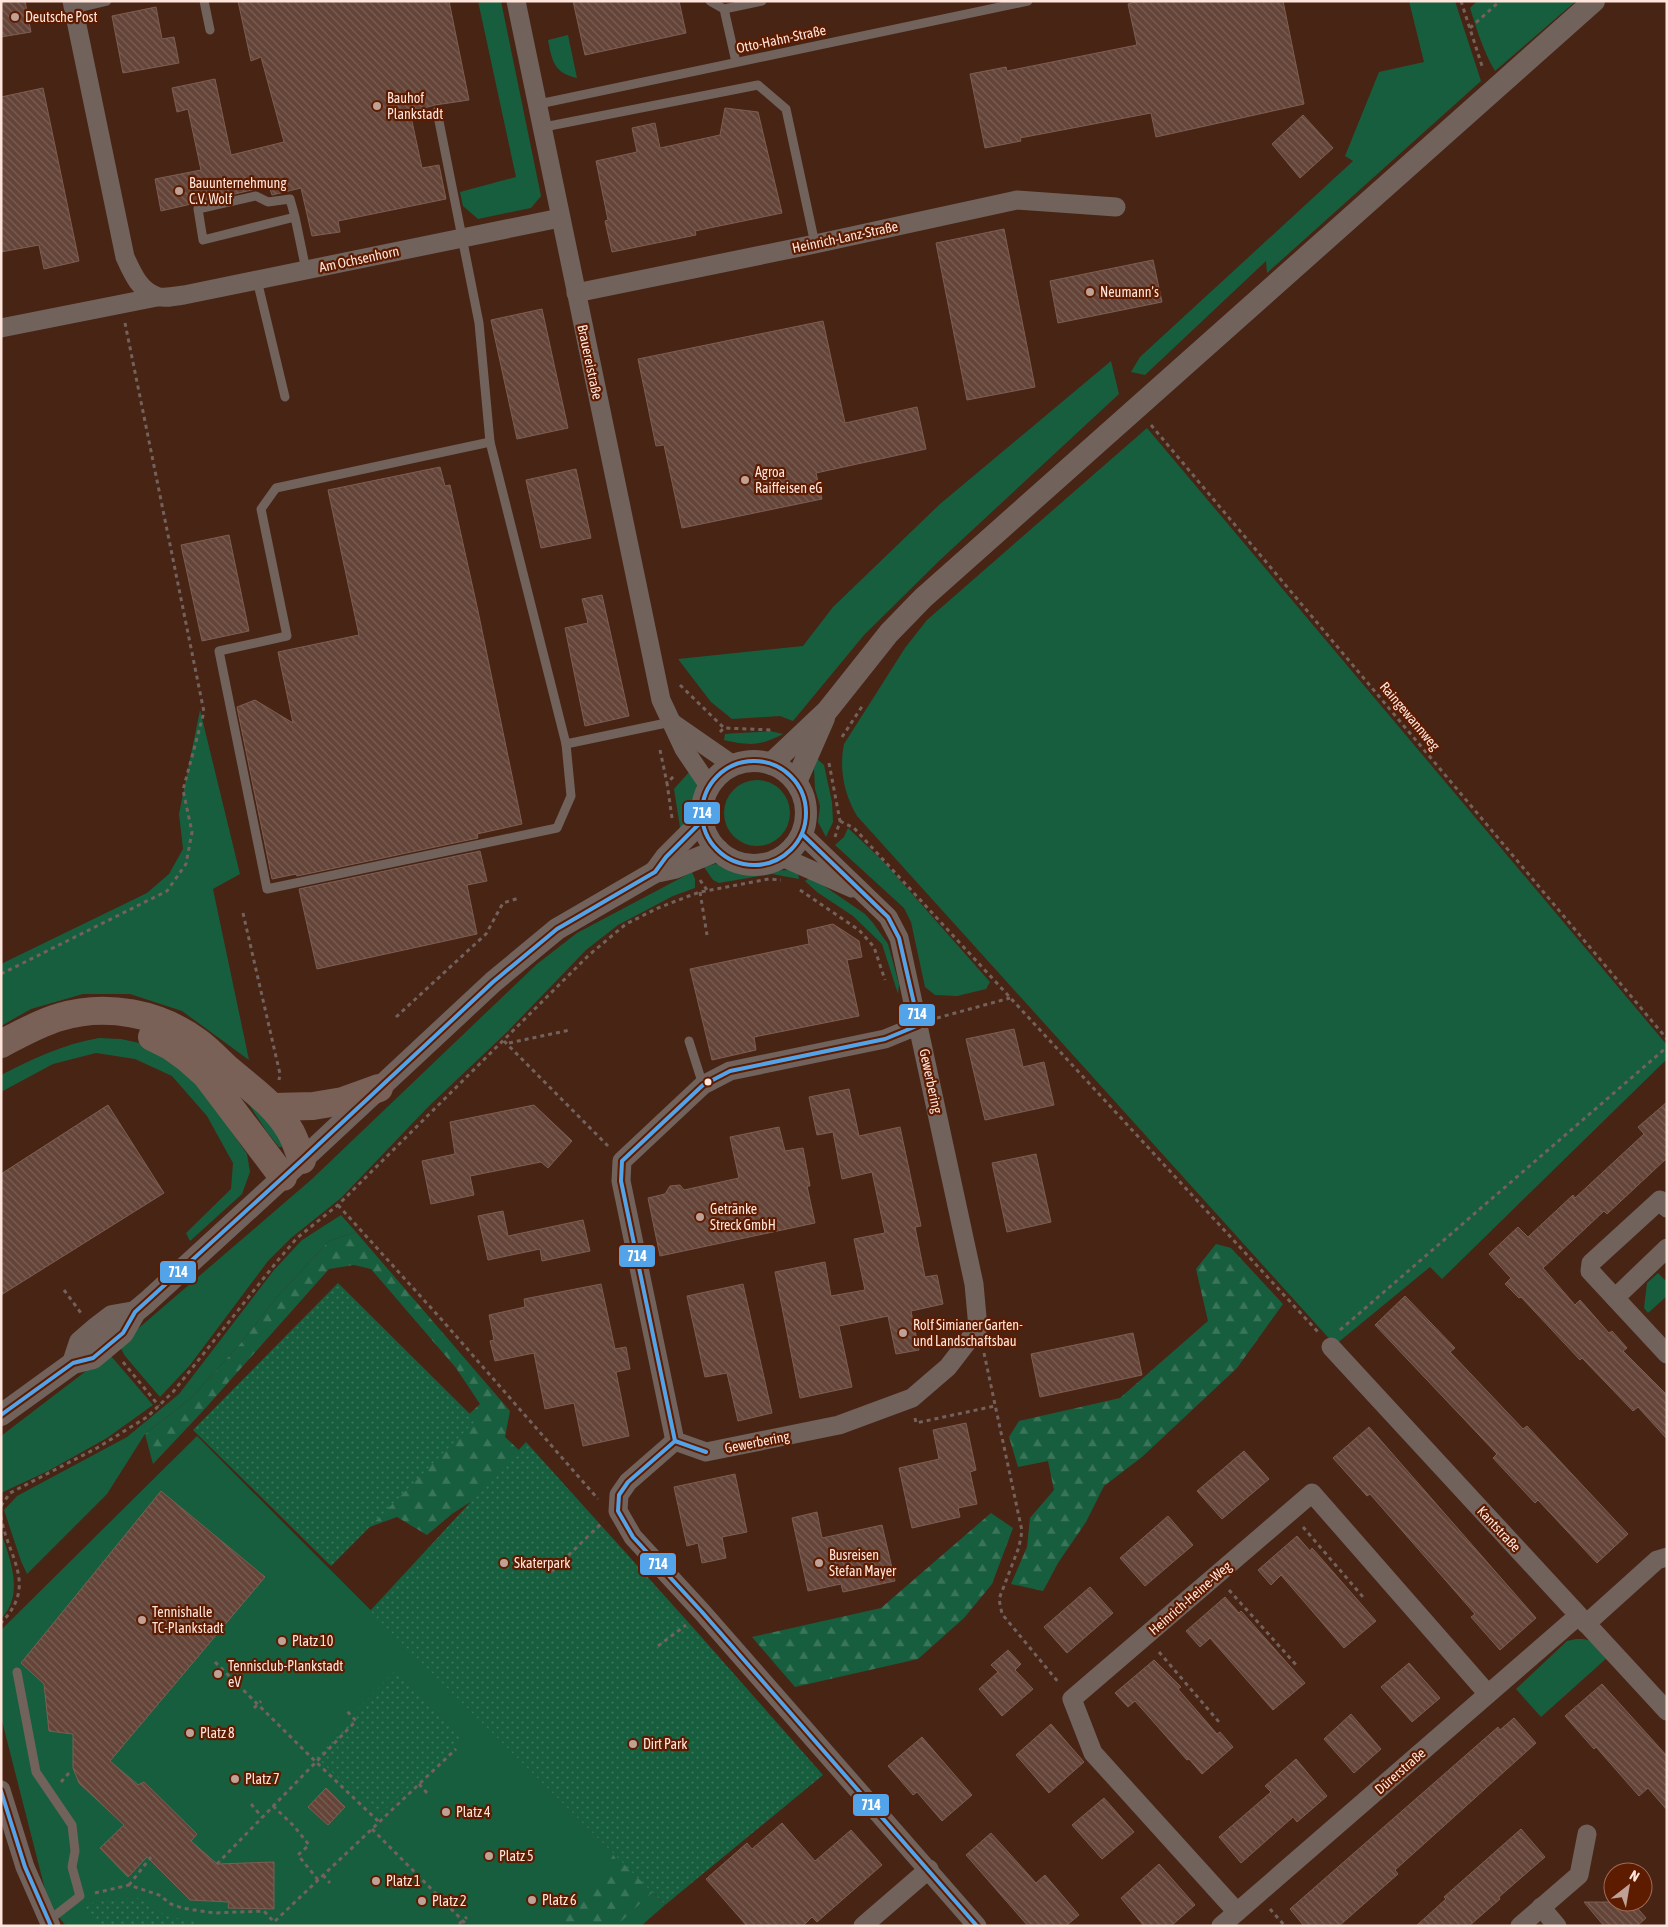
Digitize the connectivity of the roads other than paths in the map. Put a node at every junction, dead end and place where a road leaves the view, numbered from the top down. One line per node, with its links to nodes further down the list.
1 (107, 1): 8 (lane)
2 (204, 1): 10 (lane)
3 (516, 1): 12 (street, Brauereistraße)
4 (710, 1): 9 (lane)
5 (762, 1): 9 (lane)
6 (1028, 1): 11 (lane, Otto-Hahn-Straße)
7 (1594, 1): 27 (street)
8 (73, 5): 23 (street)
9 (724, 10): 11 (lane)
10 (210, 30)
11 (736, 62): 12 (lane, Otto-Hahn-Straße)
12 (539, 104): 14 (street, Brauereistraße)
13 (437, 111): 18 (lane)
14 (544, 127): 17 (street, Brauereistraße); 19 (lane)
15 (1116, 207): 19 (street, Heinrich-Lanz-Straße)
16 (295, 217): 16 (lane); 20 (lane)
17 (560, 218): 18 (street, Am Ochsenhorn); 22 (street, Brauereistraße)
18 (461, 238): 20 (street, Am Ochsenhorn); 26 (lane)
19 (815, 244): 22 (street, Heinrich-Lanz-Straße)
20 (306, 270): 21 (street, Am Ochsenhorn)
21 (257, 280): 23 (street, Am Ochsenhorn); 25 (lane)
22 (576, 293): 28 (street, Brauereistraße)
23 (157, 297): 24 (street, Am Ochsenhorn)
24 (1, 328)
25 (285, 397)
26 (490, 442): 29 (lane); 29 (lane)
27 (827, 711): 30 (street); 32 (street)
28 (671, 722): 29 (lane); 31 (street); 33 (street, Brauereistraße)
29 (566, 744)
30 (771, 764): 31 (street); 32 (street)
31 (733, 765): 33 (street)
32 (796, 782): 35 (street)
33 (709, 786): 34 (street)
34 (702, 821): 36 (street); 38 (street)
35 (802, 834): 37 (street); 39 (street, Gewerbering)
36 (718, 850): 37 (street); 38 (street)
37 (782, 857): 39 (street)
38 (655, 872): 45 (street)
39 (862, 892): 40 (street, Gewerbering)
40 (919, 1025): 44 (street); 54 (street, Gewerbering)
41 (689, 1042): 44 (lane)
42 (1, 1044): 46 (highway)
43 (1, 1058): 47 (highway)
44 (703, 1085): 54 (street)
45 (379, 1088): 46 (highway); 47 (street)
46 (273, 1107): 47 (highway)
47 (293, 1169): 53 (street)
48 (1664, 1200): 50 (street)
49 (1667, 1248): 50 (street)
50 (1615, 1298): 52 (street)
51 (1329, 1344): 56 (street, Kantstraße)
52 (1667, 1354)
53 (6, 1409)
54 (675, 1441): 62 (street)
55 (1667, 1557): 56 (street, Dürerstraße)
56 (1582, 1620): 58 (street, Dürerstraße); 59 (street, Kantstraße)
57 (17, 1672): 65 (lane)
58 (1488, 1694): 64 (street, Dürerstraße); 64 (street, Heinrich-Heine-Weg)
59 (1667, 1711)
60 (1, 1790): 65 (street)
61 (1587, 1834): 63 (street)
62 (929, 1869): 66 (street); 67 (street)
63 (1541, 1907): 69 (street); 70 (street)
64 (1237, 1912): 68 (street, Dürerstraße)
65 (50, 1923)
66 (863, 1926)
67 (977, 1926)
68 (1221, 1926)
69 (1520, 1926)
70 (1557, 1926)

